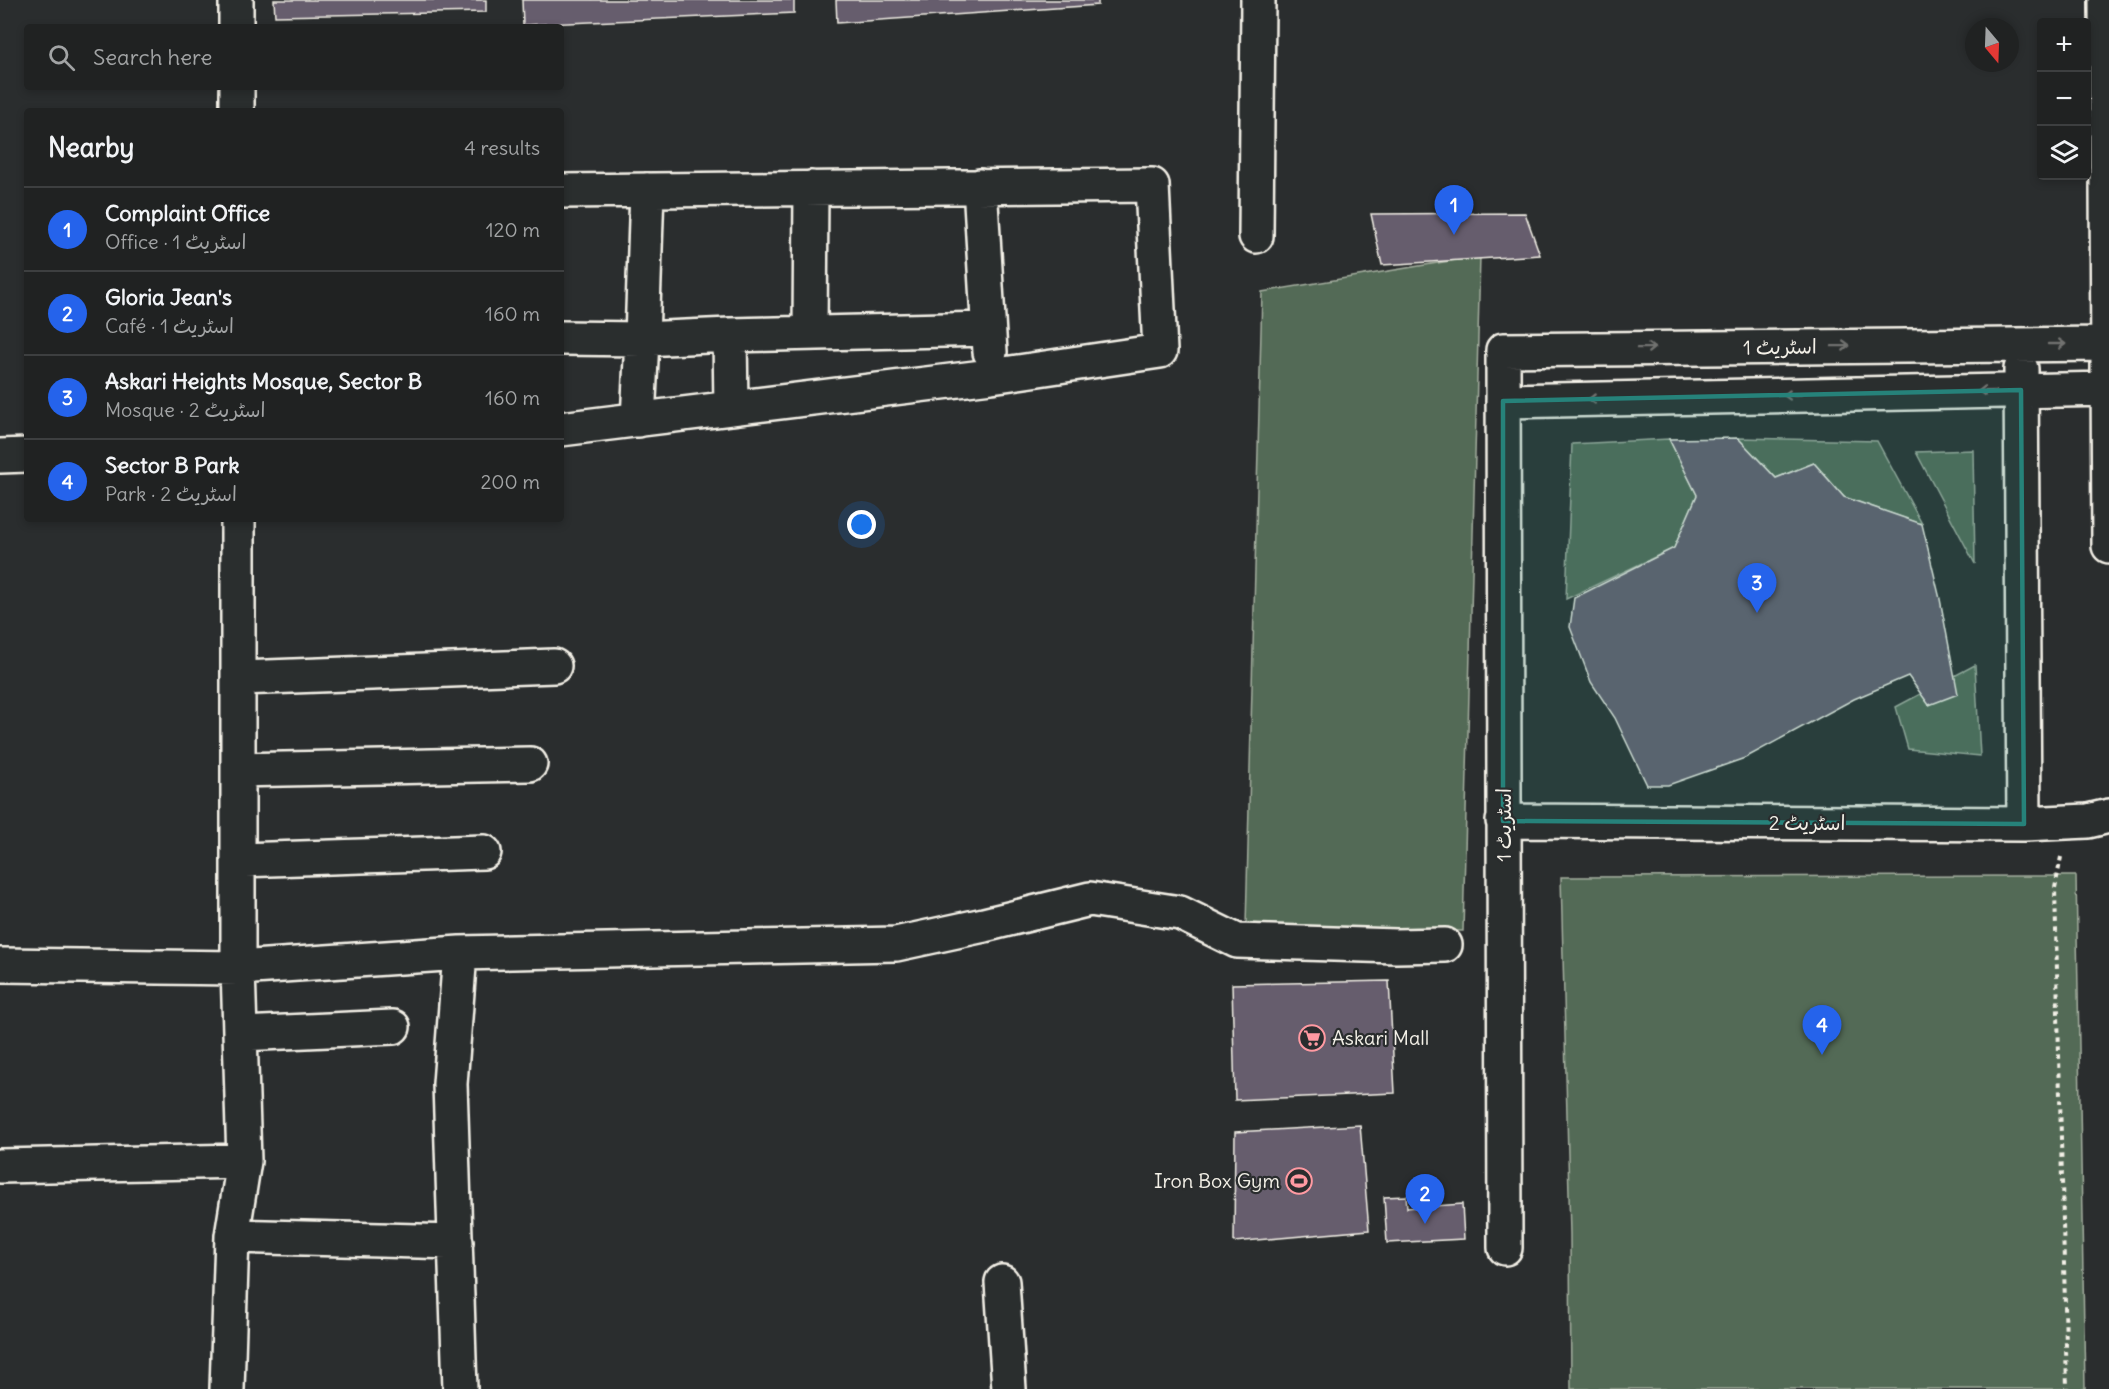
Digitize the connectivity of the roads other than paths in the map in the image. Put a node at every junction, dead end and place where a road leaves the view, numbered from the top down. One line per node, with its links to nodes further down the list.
1 (236, 0): 4 (street)
2 (1258, 0): 11 (street)
3 (2106, 0): 18 (street)
4 (236, 24)
5 (237, 90): 6 (street)
6 (237, 108)
7 (980, 186): 8 (street); 12 (street); 19 (street)
8 (811, 188): 9 (street); 13 (street)
9 (646, 190): 10 (street); 16 (street)
10 (564, 191)
11 (1256, 236)
12 (988, 329): 13 (street); 19 (street)
13 (810, 333): 14 (street)
14 (730, 334): 16 (street); 23 (street)
15 (564, 338): 16 (street)
16 (642, 339): 24 (street)
17 (2020, 344): 18 (street, اسٹریٹ 1, one-way to 18); 21 (street); 22 (street, اسٹریٹ 1, one-way to 17)
18 (2108, 344): 20 (street)
19 (991, 376): 23 (street)
20 (2109, 389): 21 (street); 29 (street)
21 (2021, 390): 22 (street, one-way to 22); 36 (street)
22 (1503, 401): 35 (street, اسٹریٹ 1)
23 (731, 408): 24 (street)
24 (638, 420): 25 (street)
25 (564, 429)
26 (24, 455): 27 (street)
27 (0, 456)
28 (238, 522): 31 (street)
29 (2109, 546)
30 (554, 666): 31 (street)
31 (238, 678): 33 (street)
32 (530, 764): 33 (street)
33 (238, 770): 38 (street)
34 (2109, 816): 36 (street, اسٹریٹ 2)
35 (1503, 821): 36 (street, اسٹریٹ 2); 49 (street, اسٹریٹ 1)
36 (2024, 824)
37 (484, 852): 38 (street)
38 (237, 860): 42 (street)
39 (1445, 945): 40 (street)
40 (460, 953): 42 (street); 48 (street)
41 (0, 965): 42 (street)
42 (238, 968): 44 (street)
43 (393, 1028): 44 (street)
44 (240, 1034): 45 (street)
45 (244, 1161): 46 (street); 47 (street)
46 (0, 1166)
47 (232, 1236): 48 (street); 51 (street)
48 (456, 1242): 52 (street)
49 (1505, 1248)
50 (1002, 1282): 53 (street)
51 (227, 1389)
52 (460, 1389)
53 (1009, 1389)

